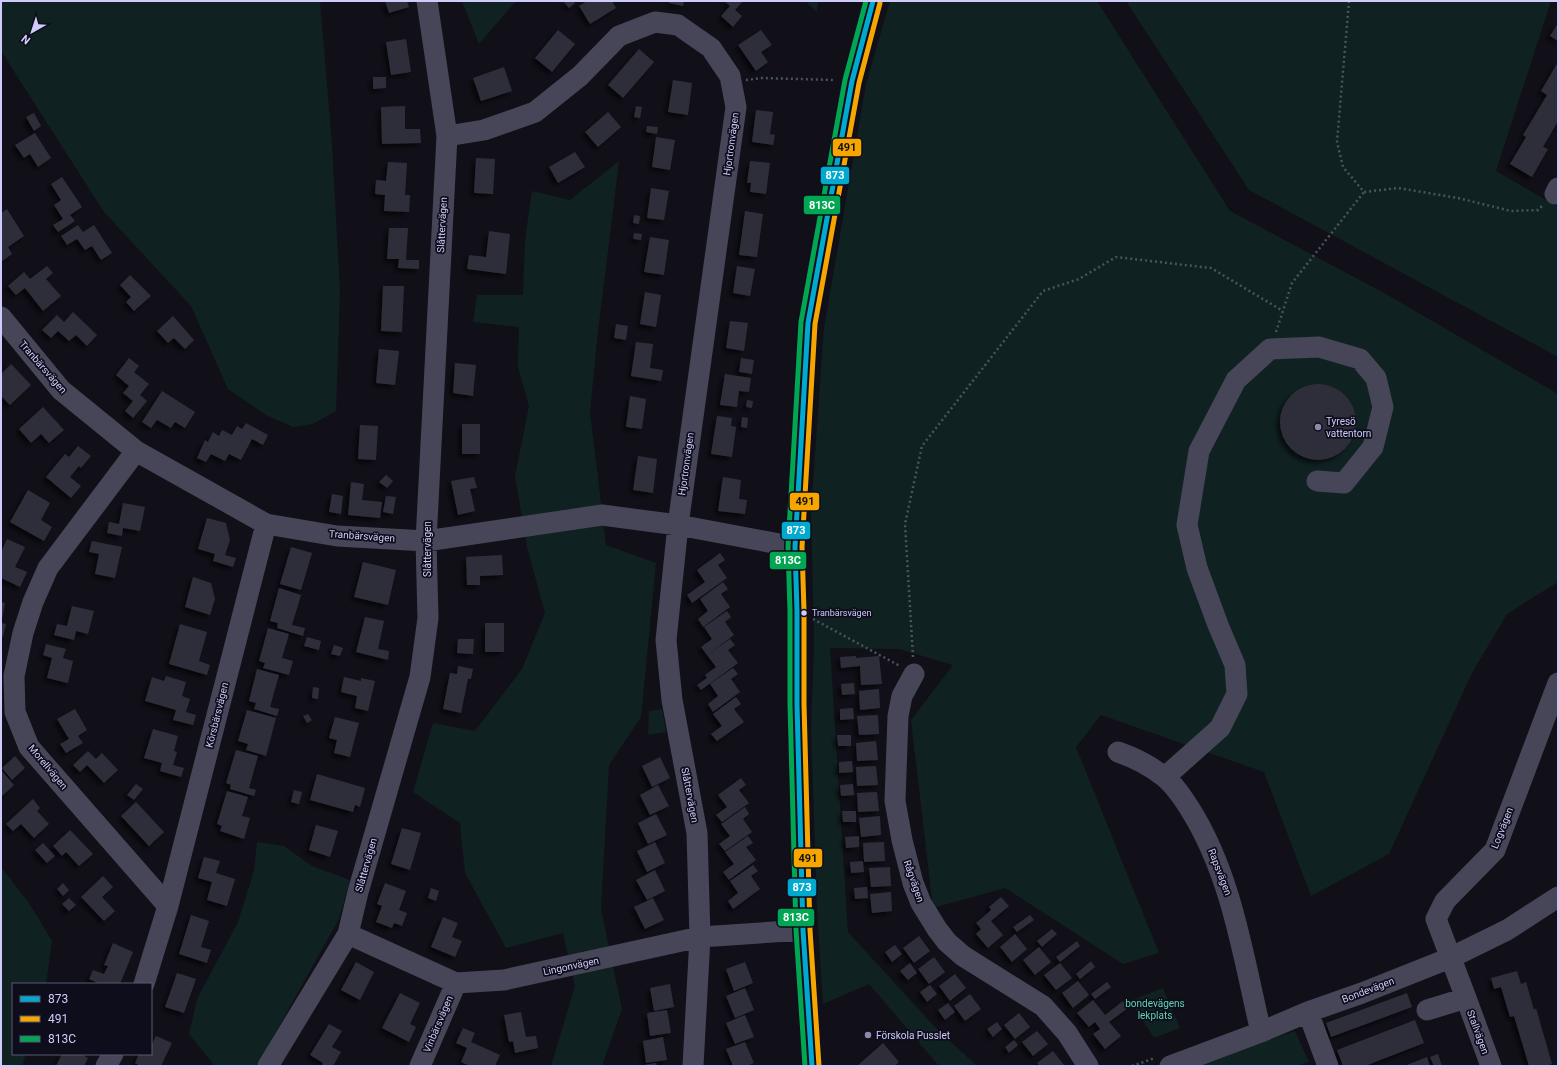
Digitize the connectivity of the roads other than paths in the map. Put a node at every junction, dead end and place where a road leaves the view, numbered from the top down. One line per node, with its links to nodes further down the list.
1 (427, 1): 3 (street, Slåttervägen)
2 (873, 1): 10 (street)
3 (447, 136): 8 (street, Hjortronvägen); 9 (street, Slåttervägen)
4 (1, 317): 5 (street, Tranbärsvägen)
5 (136, 451): 7 (street, Tranbärsvägen); 16 (street, Morellvägen)
6 (1317, 481): 14 (street)
7 (266, 524): 9 (street, Tranbärsvägen); 16 (street, Körsbärsvägen)
8 (678, 525): 9 (street, Tranbärsvägen); 10 (street, Tranbärsvägen); 19 (street, Slåttervägen)
9 (426, 541): 18 (street, Slåttervägen)
10 (795, 547): 17 (street)
11 (914, 674): 33 (street, Rågvägen)
12 (1558, 683): 20 (street, Logvägen)
13 (1118, 752): 14 (street, Rapsvägen)
14 (1165, 777): 26 (street, Rapsvägen)
15 (1558, 896): 20 (street, Bondevägen)
16 (168, 906): 21 (street)
17 (802, 930): 19 (street, Lingonvägen); 32 (street)
18 (348, 934): 22 (street, Lingonvägen); 29 (street, Slåttervägen)
19 (700, 937): 22 (street, Lingonvägen); 31 (street, Slåttervägen)
20 (1450, 958): 23 (street, Stallvägen); 25 (street, Bondevägen)
21 (144, 983)
22 (456, 983): 30 (street, Vinbärsvägen)
23 (1466, 998): 24 (street, Stallvägen); 36 (street, Stallvägen)
24 (1427, 1010)
25 (1308, 1012): 26 (street, Bondevägen); 35 (street)
26 (1261, 1032): 34 (street, Bondevägen)
27 (112, 1055): 28 (street)
28 (106, 1066)
29 (268, 1066)
30 (420, 1066)
31 (693, 1066)
32 (812, 1066)
33 (1088, 1066)
34 (1170, 1066)
35 (1328, 1066)
36 (1490, 1066)

